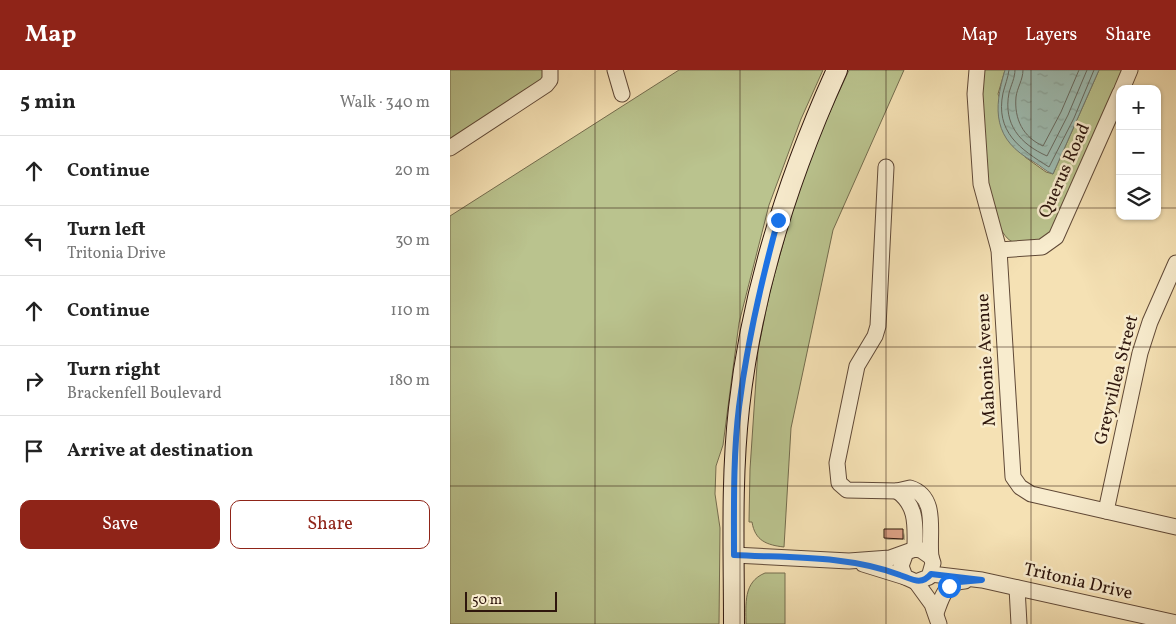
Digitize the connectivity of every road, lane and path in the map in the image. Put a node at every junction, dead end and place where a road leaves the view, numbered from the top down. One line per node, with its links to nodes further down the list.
1 (550, 70): 9 (street)
2 (615, 70): 7 (street)
3 (837, 70): 17 (street)
4 (977, 70): 11 (street, Mahonie Avenue)
5 (1130, 70): 6 (street)
6 (1124, 85)
7 (622, 94)
8 (1116, 102): 11 (street, Querus Road)
9 (450, 148)
10 (886, 167): 13 (street)
11 (999, 250): 14 (street, Mahonie Avenue)
12 (1176, 263): 14 (street, Greyvillea Street)
13 (898, 491): 16 (street); 19 (street)
14 (1106, 511): 15 (street, Mahonie Avenue)
15 (1176, 527)
16 (910, 552): 18 (street); 19 (street); 19 (street)
17 (734, 555): 18 (street); 24 (street)
18 (849, 561): 19 (street)
19 (924, 572): 20 (street, Tritonia Drive); 22 (street)
20 (977, 579): 21 (street, Tritonia Drive); 22 (street)
21 (1017, 588): 23 (street, Tritonia Drive); 25 (street)
22 (936, 614)
23 (1176, 623)
24 (734, 624)
25 (1020, 624)

